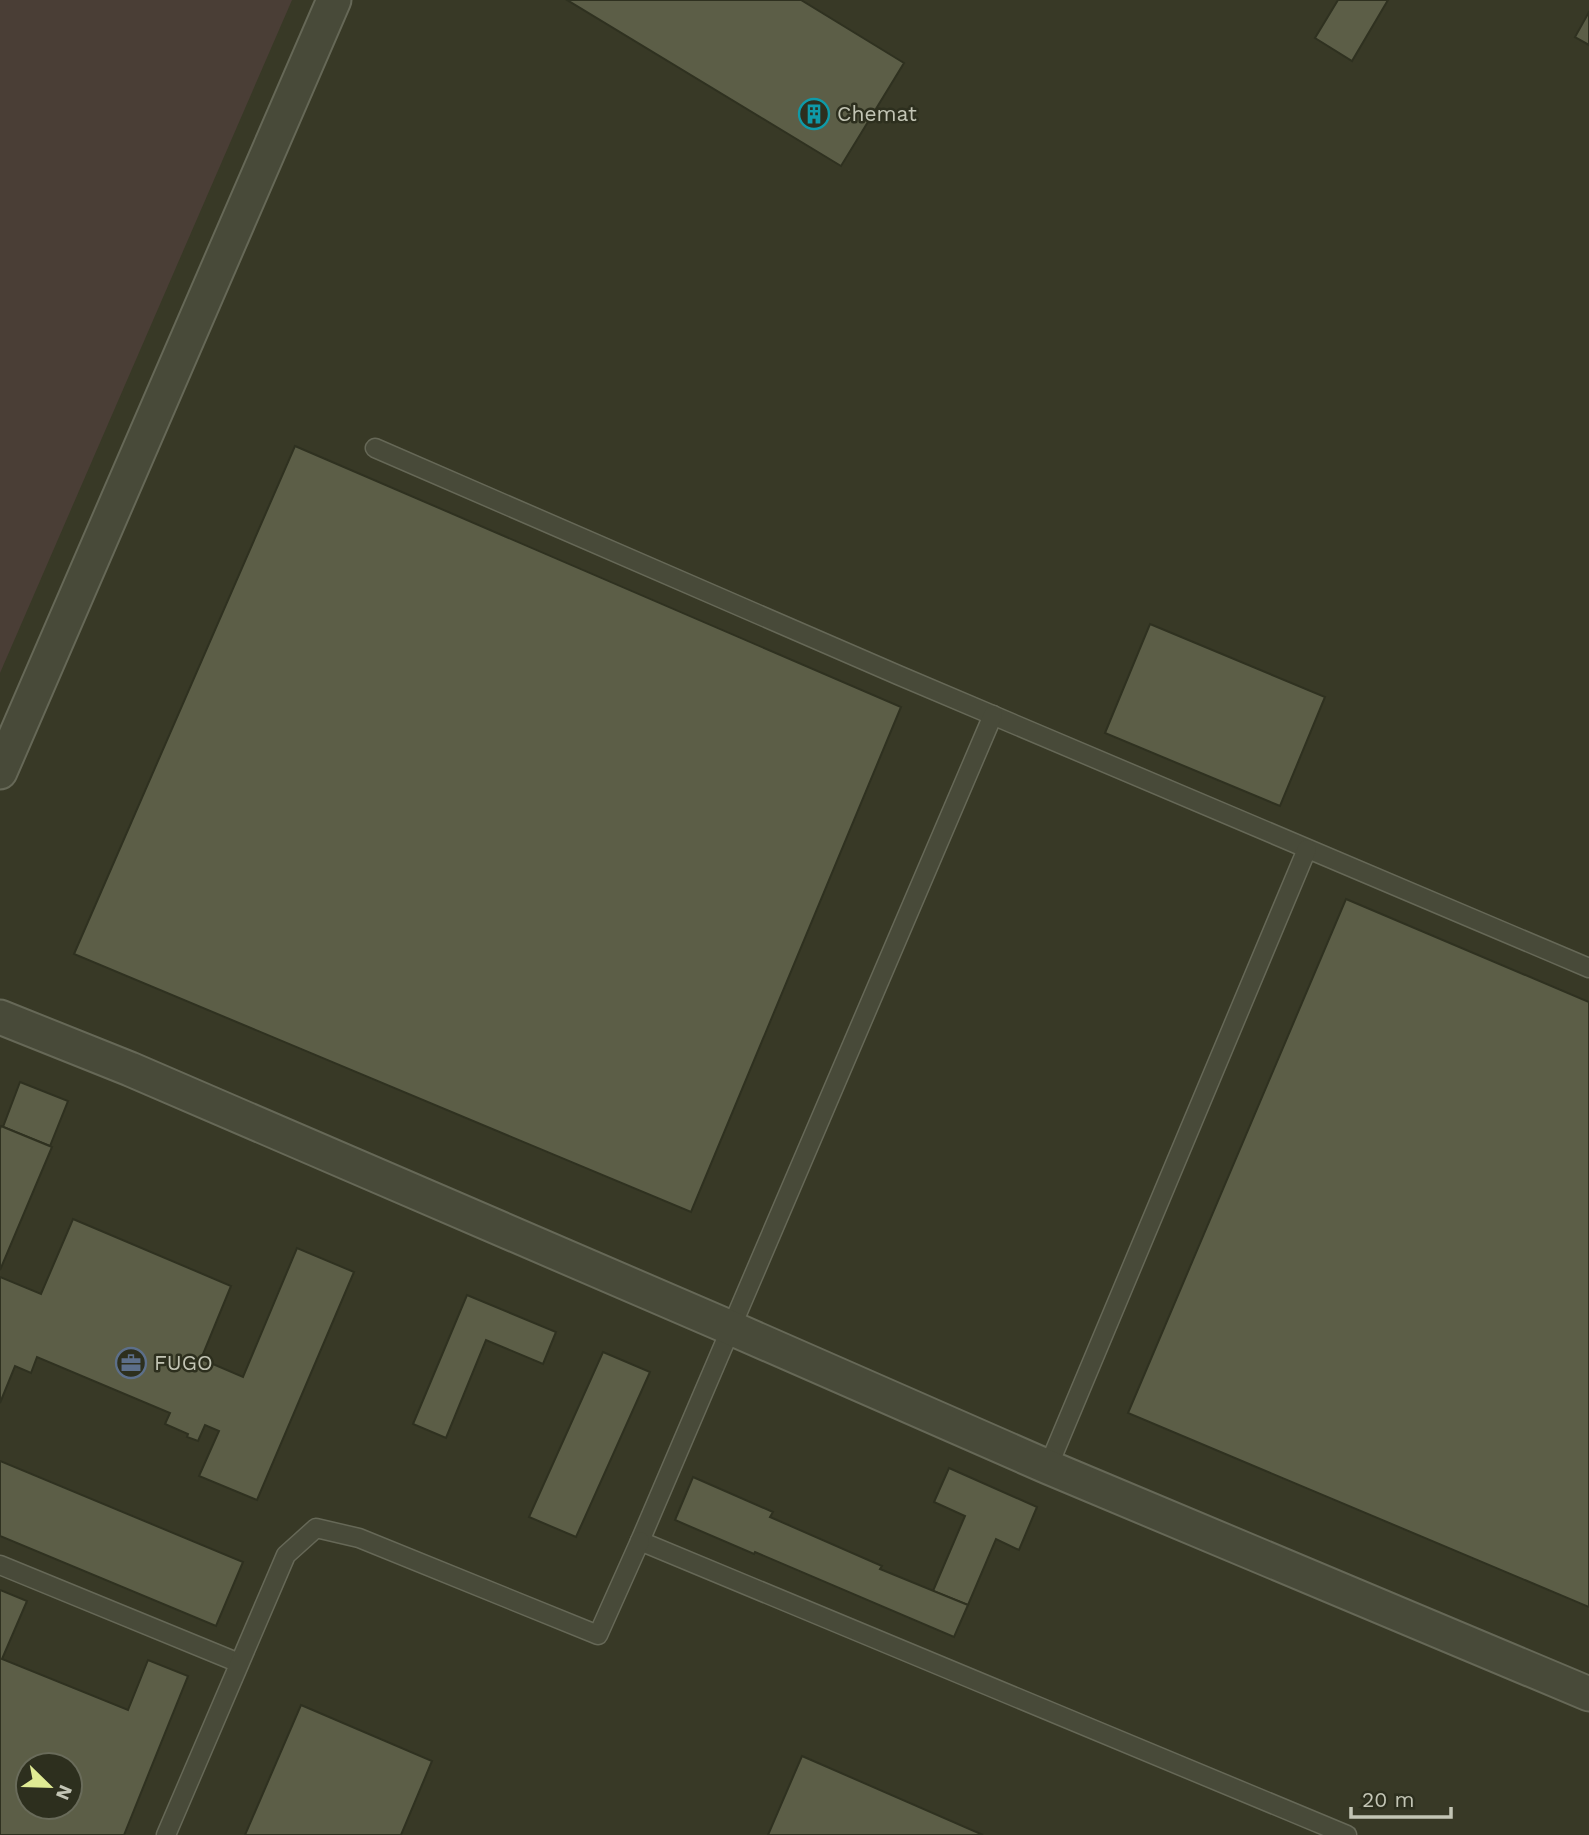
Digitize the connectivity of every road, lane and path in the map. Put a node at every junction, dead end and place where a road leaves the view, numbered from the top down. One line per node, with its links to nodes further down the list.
1 (334, 0): 4 (street)
2 (375, 448): 3 (lane)
3 (993, 715): 5 (lane); 8 (lane)
4 (0, 772)
5 (1307, 849): 6 (lane); 9 (lane)
6 (1589, 968)
7 (0, 1017): 8 (street)
8 (731, 1328): 9 (street); 10 (lane)
9 (1048, 1467): 13 (street)
10 (640, 1541): 12 (lane); 15 (lane)
11 (0, 1565): 12 (lane)
12 (239, 1663): 14 (lane)
13 (1589, 1694)
14 (166, 1835)
15 (1347, 1835)

